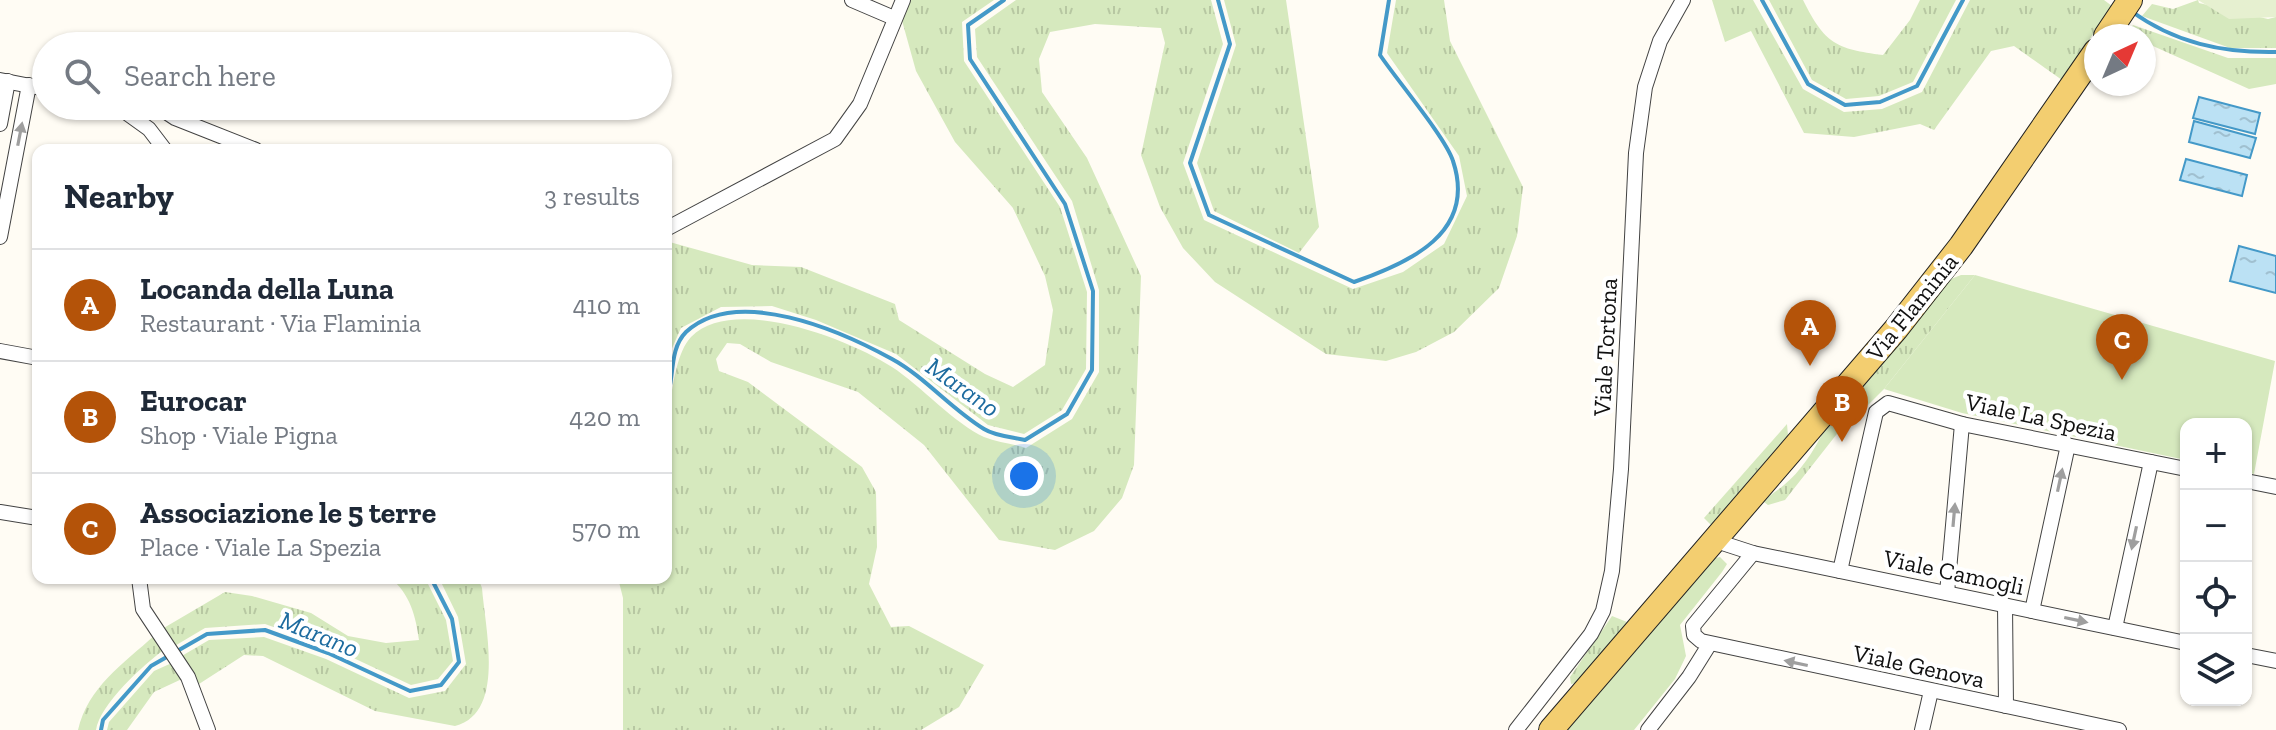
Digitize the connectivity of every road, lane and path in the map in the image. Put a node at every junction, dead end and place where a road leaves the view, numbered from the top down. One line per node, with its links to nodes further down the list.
1 (852, 0): 5 (street)
2 (903, 0): 5 (street)
3 (1683, 0): 40 (street, Viale Tortona)
4 (2130, 0): 6 (main road)
5 (894, 18): 16 (street)
6 (2114, 24)
7 (2084, 69): 28 (main road, Via Flaminia)
8 (4, 81): 9 (street); 13 (street)
9 (29, 85): 10 (street); 17 (street, one-way to 9)
10 (32, 86)
11 (136, 120): 14 (street)
12 (180, 120): 15 (street)
13 (0, 124)
14 (160, 144)
15 (241, 144)
16 (672, 226)
17 (0, 237)
18 (0, 351): 19 (street)
19 (32, 357)
20 (1962, 424): 21 (street, Viale La Spezia); 30 (street, Viale La Spezia); 32 (street, one-way to 20)
21 (2068, 445): 22 (street, Viale La Spezia); 34 (street, one-way to 21)
22 (2151, 462): 23 (street, Viale La Spezia); 35 (street, one-way to 35)
23 (2180, 468)
24 (2252, 482): 25 (street)
25 (2276, 487)
26 (0, 512): 27 (street)
27 (32, 517)
28 (1713, 540): 29 (street, Viale Camogli); 43 (main road, Via Flaminia)
29 (1753, 553): 30 (street, Viale Camogli); 37 (street)
30 (1840, 571): 32 (street, Viale Camogli)
31 (140, 584): 44 (street)
32 (1947, 593): 33 (street, Viale Camogli)
33 (2005, 605): 34 (street, Viale Camogli); 42 (street)
34 (2032, 611): 35 (street, Viale Camogli, one-way to 35)
35 (2115, 628): 36 (street, Viale Camogli)
36 (2180, 642)
37 (1709, 645): 41 (street, Viale Genova, one-way to 37); 46 (street)
38 (2252, 656): 39 (street)
39 (2276, 661)
40 (1551, 687): 43 (street); 45 (street, Viale Tortona)
41 (1931, 691): 42 (street, Viale Genova); 47 (street)
42 (2006, 706): 48 (street, Viale Genova)
43 (1556, 724)
44 (208, 730)
45 (1516, 730)
46 (1648, 730)
47 (1922, 730)
48 (2119, 730)

